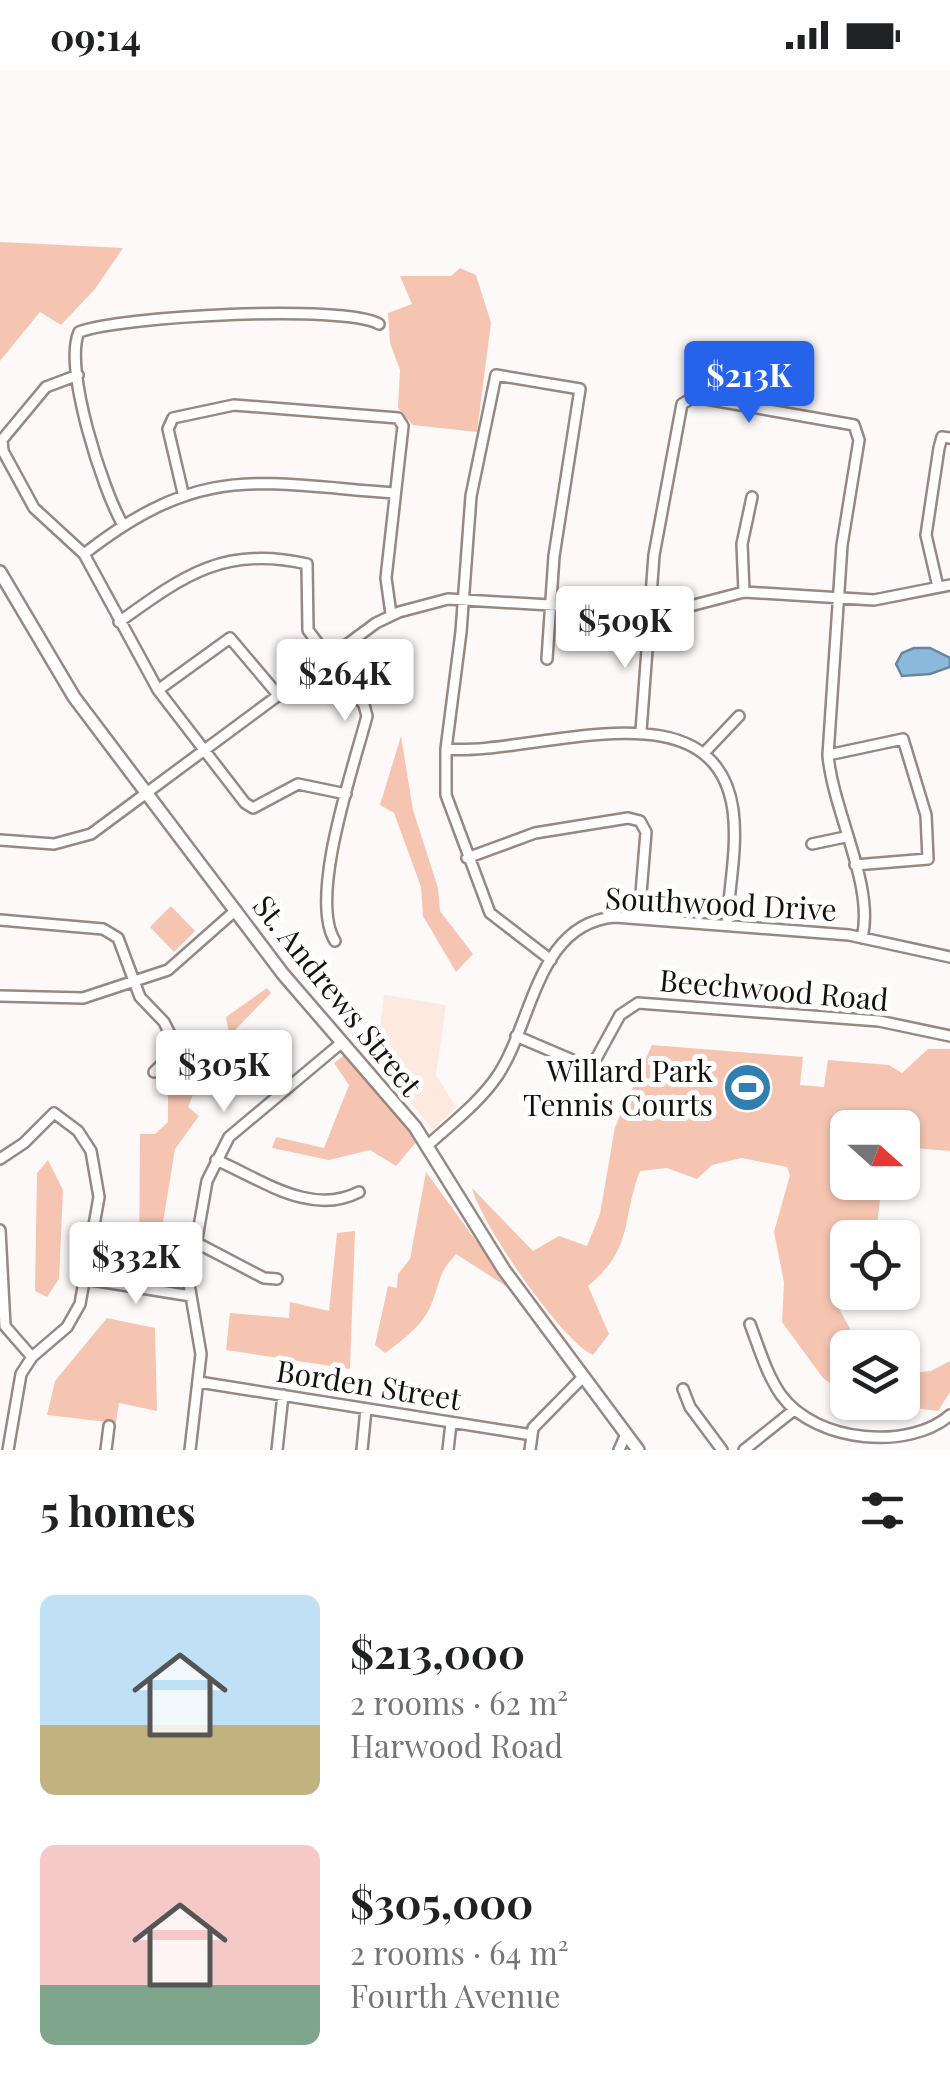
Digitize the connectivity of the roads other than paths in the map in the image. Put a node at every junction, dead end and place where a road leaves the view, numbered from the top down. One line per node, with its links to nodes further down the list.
1 (379, 324): 2 (street)
2 (78, 375): 7 (street); 8 (street)
3 (950, 438): 11 (street)
4 (183, 493): 5 (street); 5 (street); 7 (street)
5 (395, 493): 17 (street)
6 (752, 497): 12 (street)
7 (123, 525): 8 (street)
8 (84, 554): 18 (street)
9 (0, 572): 29 (main road, St. Andrews Street)
10 (950, 584): 11 (street)
11 (938, 588): 13 (street)
12 (744, 592): 13 (street); 16 (street)
13 (840, 597): 16 (street); 28 (street)
14 (464, 600): 15 (street); 15 (street); 17 (street); 25 (street)
15 (550, 606): 16 (street); 20 (street)
16 (649, 612): 24 (street)
17 (391, 614): 19 (street)
18 (119, 622): 19 (street); 21 (street)
19 (329, 658): 22 (street); 30 (street)
20 (548, 660)
21 (158, 690): 22 (street); 26 (street)
22 (279, 696): 26 (street)
23 (739, 716): 27 (street)
24 (641, 731): 25 (street); 27 (street)
25 (446, 749): 34 (street)
26 (205, 752): 29 (street); 30 (street)
27 (704, 753): 39 (street)
28 (828, 754): 31 (street); 35 (street)
29 (148, 794): 32 (street); 36 (main road, St. Andrews Street)
30 (346, 794): 41 (street)
31 (845, 837): 33 (street); 35 (street)
32 (0, 840)
33 (812, 844)
34 (467, 858): 37 (street); 43 (street)
35 (855, 865): 40 (street)
36 (236, 910): 44 (street); 48 (main road, St. Andrews Street)
37 (639, 918): 39 (street, Southwood Drive); 43 (street, Southwood Drive)
38 (0, 920): 44 (street)
39 (727, 925): 40 (street, Southwood Drive)
40 (862, 938): 42 (street, Southwood Drive)
41 (335, 941)
42 (950, 957)
43 (552, 960): 46 (street, Southwood Drive)
44 (135, 982): 45 (street); 49 (street)
45 (0, 996)
46 (516, 1036): 47 (street, Beechwood Road); 50 (street, Southwood Drive)
47 (950, 1036)
48 (340, 1044): 50 (main road, St. Andrews Street); 52 (street)
49 (154, 1072)
50 (427, 1146): 61 (main road, St. Andrews Street)
51 (0, 1159): 56 (street)
52 (216, 1160): 53 (street); 55 (street)
53 (359, 1192)
54 (0, 1230): 60 (street)
55 (196, 1243): 57 (street); 58 (street)
56 (86, 1279): 58 (street); 60 (street)
57 (277, 1279)
58 (190, 1296): 62 (street)
59 (750, 1324): 66 (street)
60 (32, 1357): 72 (street)
61 (584, 1376): 70 (main road, St. Andrews Street); 71 (street)
62 (198, 1382): 64 (street, Borden Street); 74 (street)
63 (683, 1389): 81 (street)
64 (283, 1395): 65 (street, Borden Street); 75 (street)
65 (366, 1409): 68 (street, Borden Street); 76 (street)
66 (794, 1410): 67 (street); 82 (street)
67 (950, 1416)
68 (451, 1423): 71 (street, Borden Street); 77 (street)
69 (109, 1426): 73 (street)
70 (626, 1434): 79 (street); 80 (main road, St. Andrews Street)
71 (532, 1436): 78 (street)
72 (8, 1450)
73 (106, 1450)
74 (190, 1450)
75 (276, 1450)
76 (362, 1450)
77 (448, 1450)
78 (530, 1450)
79 (619, 1450)
80 (638, 1450)
81 (722, 1450)
82 (744, 1450)

